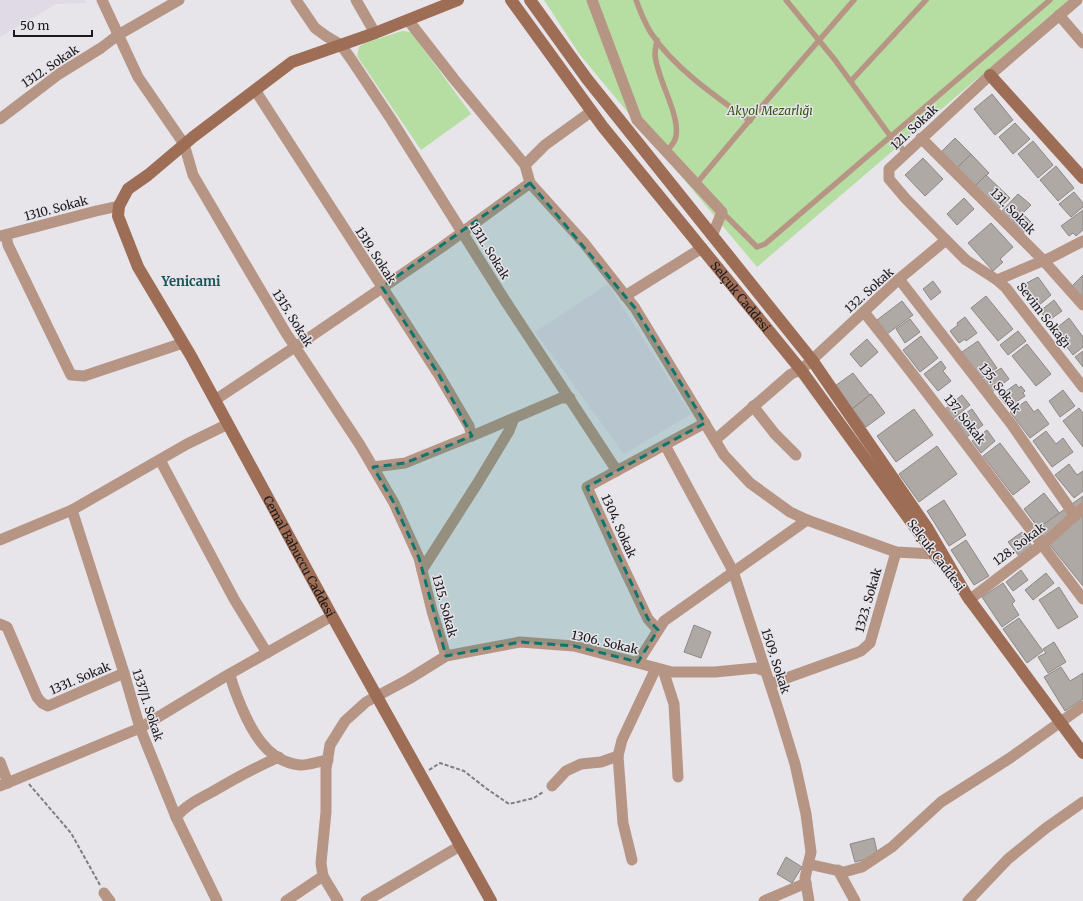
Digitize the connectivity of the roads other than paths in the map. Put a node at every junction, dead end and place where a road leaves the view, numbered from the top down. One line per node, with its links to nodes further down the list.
1 (102, 0): 18 (street, 1315. Sokak)
2 (179, 0): 18 (street, 1312. Sokak)
3 (296, 0): 22 (street)
4 (356, 0): 17 (street)
5 (458, 0): 16 (main road)
6 (511, 0): 26 (main road, Selçuk Caddesi)
7 (530, 0): 42 (main road)
8 (592, 0): 32 (street)
9 (636, 0): 19 (lane)
10 (786, 0): 20 (lane)
11 (854, 0): 20 (lane)
12 (926, 0): 24 (lane)
13 (1050, 0): 29 (lane)
14 (1077, 0): 15 (street, 121. Sokak)
15 (1059, 15): 21 (street); 23 (street, 121. Sokak)
16 (408, 20): 17 (main road); 34 (street)
17 (375, 33): 22 (main road)
18 (118, 36): 27 (street, 1312. Sokak); 31 (street, 1315. Sokak)
19 (657, 40): 28 (lane); 32 (lane)
20 (819, 40): 24 (lane); 28 (lane)
21 (1083, 43)
22 (341, 45): 25 (main road); 40 (street, 1311. Sokak)
23 (990, 75): 30 (street, 121. Sokak); 35 (main road)
24 (851, 82): 29 (lane)
25 (255, 90): 31 (main road); 49 (street, 1319. Sokak)
26 (592, 111): 34 (street); 45 (main road, Selçuk Caddesi)
27 (0, 119)
28 (750, 120): 37 (lane)
29 (891, 137): 33 (lane); 39 (lane)
30 (922, 138): 33 (street, 121. Sokak); 46 (street, 131. Sokak)
31 (184, 144): 38 (main road); 54 (street, 1315. Sokak)
32 (666, 152): 37 (street)
33 (905, 153): 43 (street, 121. Sokak)
34 (525, 165): 36 (street)
35 (1083, 178)
36 (530, 183): 40 (street); 50 (street)
37 (696, 184): 39 (street)
38 (119, 206): 41 (street, 1310. Sokak); 53 (main road, Cemal Babuccu Caddesi)
39 (722, 212): 42 (street)
40 (463, 232): 49 (street); 58 (street, 1311. Sokak)
41 (3, 235): 53 (street)
42 (712, 236): 55 (main road)
43 (946, 240): 47 (street, 132. Sokak); 48 (street, 121. Sokak)
44 (1083, 242): 46 (street)
45 (702, 248): 50 (street); 56 (main road, Selçuk Caddesi)
46 (1043, 260): 48 (street); 51 (street, 131. Sokak)
47 (899, 279): 52 (street, 132. Sokak); 72 (street, 135. Sokak)
48 (997, 280): 57 (street, Sevim Sokağı)
49 (382, 287): 54 (street); 64 (street, 1319. Sokak)
50 (625, 296): 62 (street)
51 (1083, 305)
52 (864, 312): 55 (street, 132. Sokak); 75 (street, 137. Sokak)
53 (183, 343): 59 (main road, Cemal Babuccu Caddesi)
54 (295, 347): 59 (street); 69 (street, 1315. Sokak)
55 (812, 360): 56 (street, 132. Sokak); 80 (main road)
56 (801, 370): 60 (street, 132. Sokak); 77 (main road, Selçuk Caddesi)
57 (1083, 387)
58 (570, 398): 61 (street); 70 (street, 1311. Sokak)
59 (215, 400): 63 (main road, Cemal Babuccu Caddesi)
60 (753, 406): 65 (street, 132. Sokak); 67 (street)
61 (514, 418): 64 (street); 78 (street)
62 (705, 423): 65 (street); 66 (street, 1304. Sokak)
63 (228, 424): 68 (street); 82 (main road, Cemal Babuccu Caddesi)
64 (472, 436): 69 (street)
65 (715, 440): 73 (street)
66 (665, 444): 70 (street, 1304. Sokak); 79 (street, 1509. Sokak)
67 (796, 455)
68 (160, 460): 71 (street); 85 (street)
69 (373, 467): 78 (street, 1315. Sokak)
70 (617, 471): 84 (street, 1304. Sokak)
71 (72, 510): 74 (street); 90 (street, 1337/1. Sokak)
72 (1079, 512): 75 (street, 128. Sokak)
73 (807, 520): 76 (street); 79 (street)
74 (0, 540)
75 (1042, 544): 80 (street, 128. Sokak); 81 (street, 137. Sokak)
76 (896, 552): 77 (street); 92 (street, 1323. Sokak)
77 (934, 554): 80 (main road, Selçuk Caddesi)
78 (422, 570): 86 (street, 1315. Sokak)
79 (733, 571): 84 (street); 89 (street, 1509. Sokak)
80 (968, 598): 95 (main road)
81 (1083, 599)
82 (332, 616): 85 (street); 93 (main road, Cemal Babuccu Caddesi)
83 (0, 624): 90 (street, 1331. Sokak)
84 (658, 630): 87 (street)
85 (267, 653): 91 (street)
86 (446, 656): 87 (street, 1306. Sokak); 93 (street, 1306. Sokak)
87 (638, 662): 88 (street, 1306. Sokak)
88 (660, 669): 89 (street, 1306. Sokak); 98 (street); 102 (street)
89 (765, 671): 92 (street, 1509. Sokak)
90 (124, 673): 96 (street, 1337/1. Sokak)
91 (230, 674): 96 (street); 99 (street)
92 (770, 684): 109 (street, 1509. Sokak)
93 (376, 696): 100 (street, 1306. Sokak); 107 (main road, Cemal Babuccu Caddesi)
94 (1083, 706): 95 (street)
95 (1060, 722): 97 (main road); 110 (street)
96 (140, 728): 103 (street); 106 (street, 1337/1. Sokak)
97 (1083, 753)
98 (618, 756): 104 (street); 108 (street)
99 (279, 757): 100 (street); 106 (street)
100 (328, 760): 111 (street, 1306. Sokak)
101 (0, 762): 103 (street)
102 (678, 777)
103 (4, 785)
104 (552, 786)
105 (1083, 802): 121 (street)
106 (176, 817): 113 (street, 1337/1. Sokak)
107 (460, 846): 116 (street); 117 (main road, Cemal Babuccu Caddesi)
108 (632, 860)
109 (808, 864): 110 (street); 112 (street, 1509. Sokak)
110 (838, 870): 120 (street)
111 (324, 876): 114 (street); 115 (street)
112 (806, 883): 118 (street); 119 (street, 1509. Sokak)
113 (217, 901)
114 (286, 901)
115 (338, 901)
116 (366, 901)
117 (491, 901)
118 (764, 901)
119 (809, 901)
120 (854, 901)
121 (968, 901)

